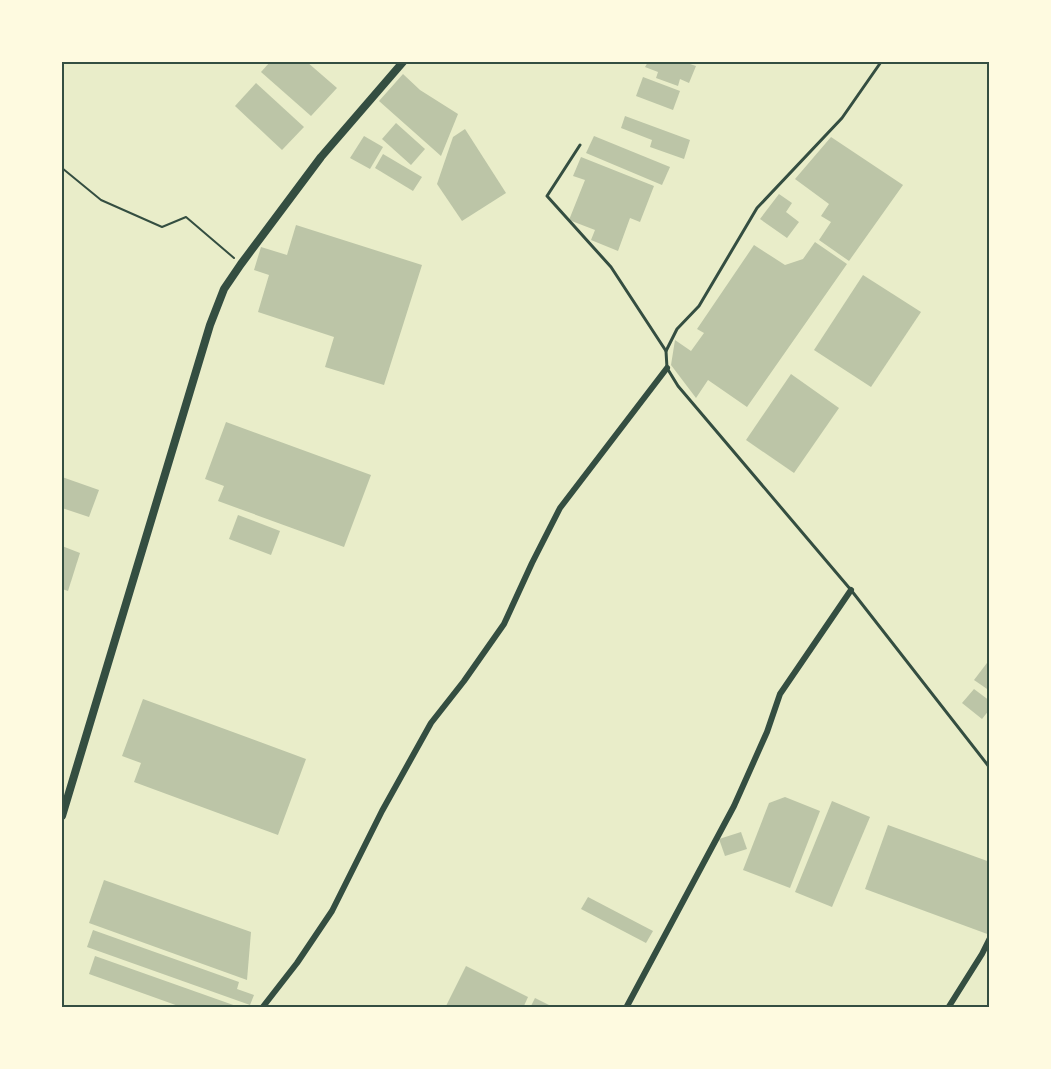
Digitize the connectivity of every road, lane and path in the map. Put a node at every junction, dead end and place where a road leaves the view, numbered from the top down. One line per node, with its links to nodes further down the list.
1 (403, 62): 5 (street)
2 (881, 62): 6 (lane)
3 (580, 144): 6 (lane)
4 (62, 168): 5 (path)
5 (241, 264): 10 (street)
6 (666, 351): 7 (lane)
7 (667, 368): 8 (lane); 12 (street)
8 (850, 590): 9 (lane); 13 (street)
9 (990, 768)
10 (62, 816)
11 (990, 938): 14 (street)
12 (262, 1008)
13 (626, 1008)
14 (948, 1008)

